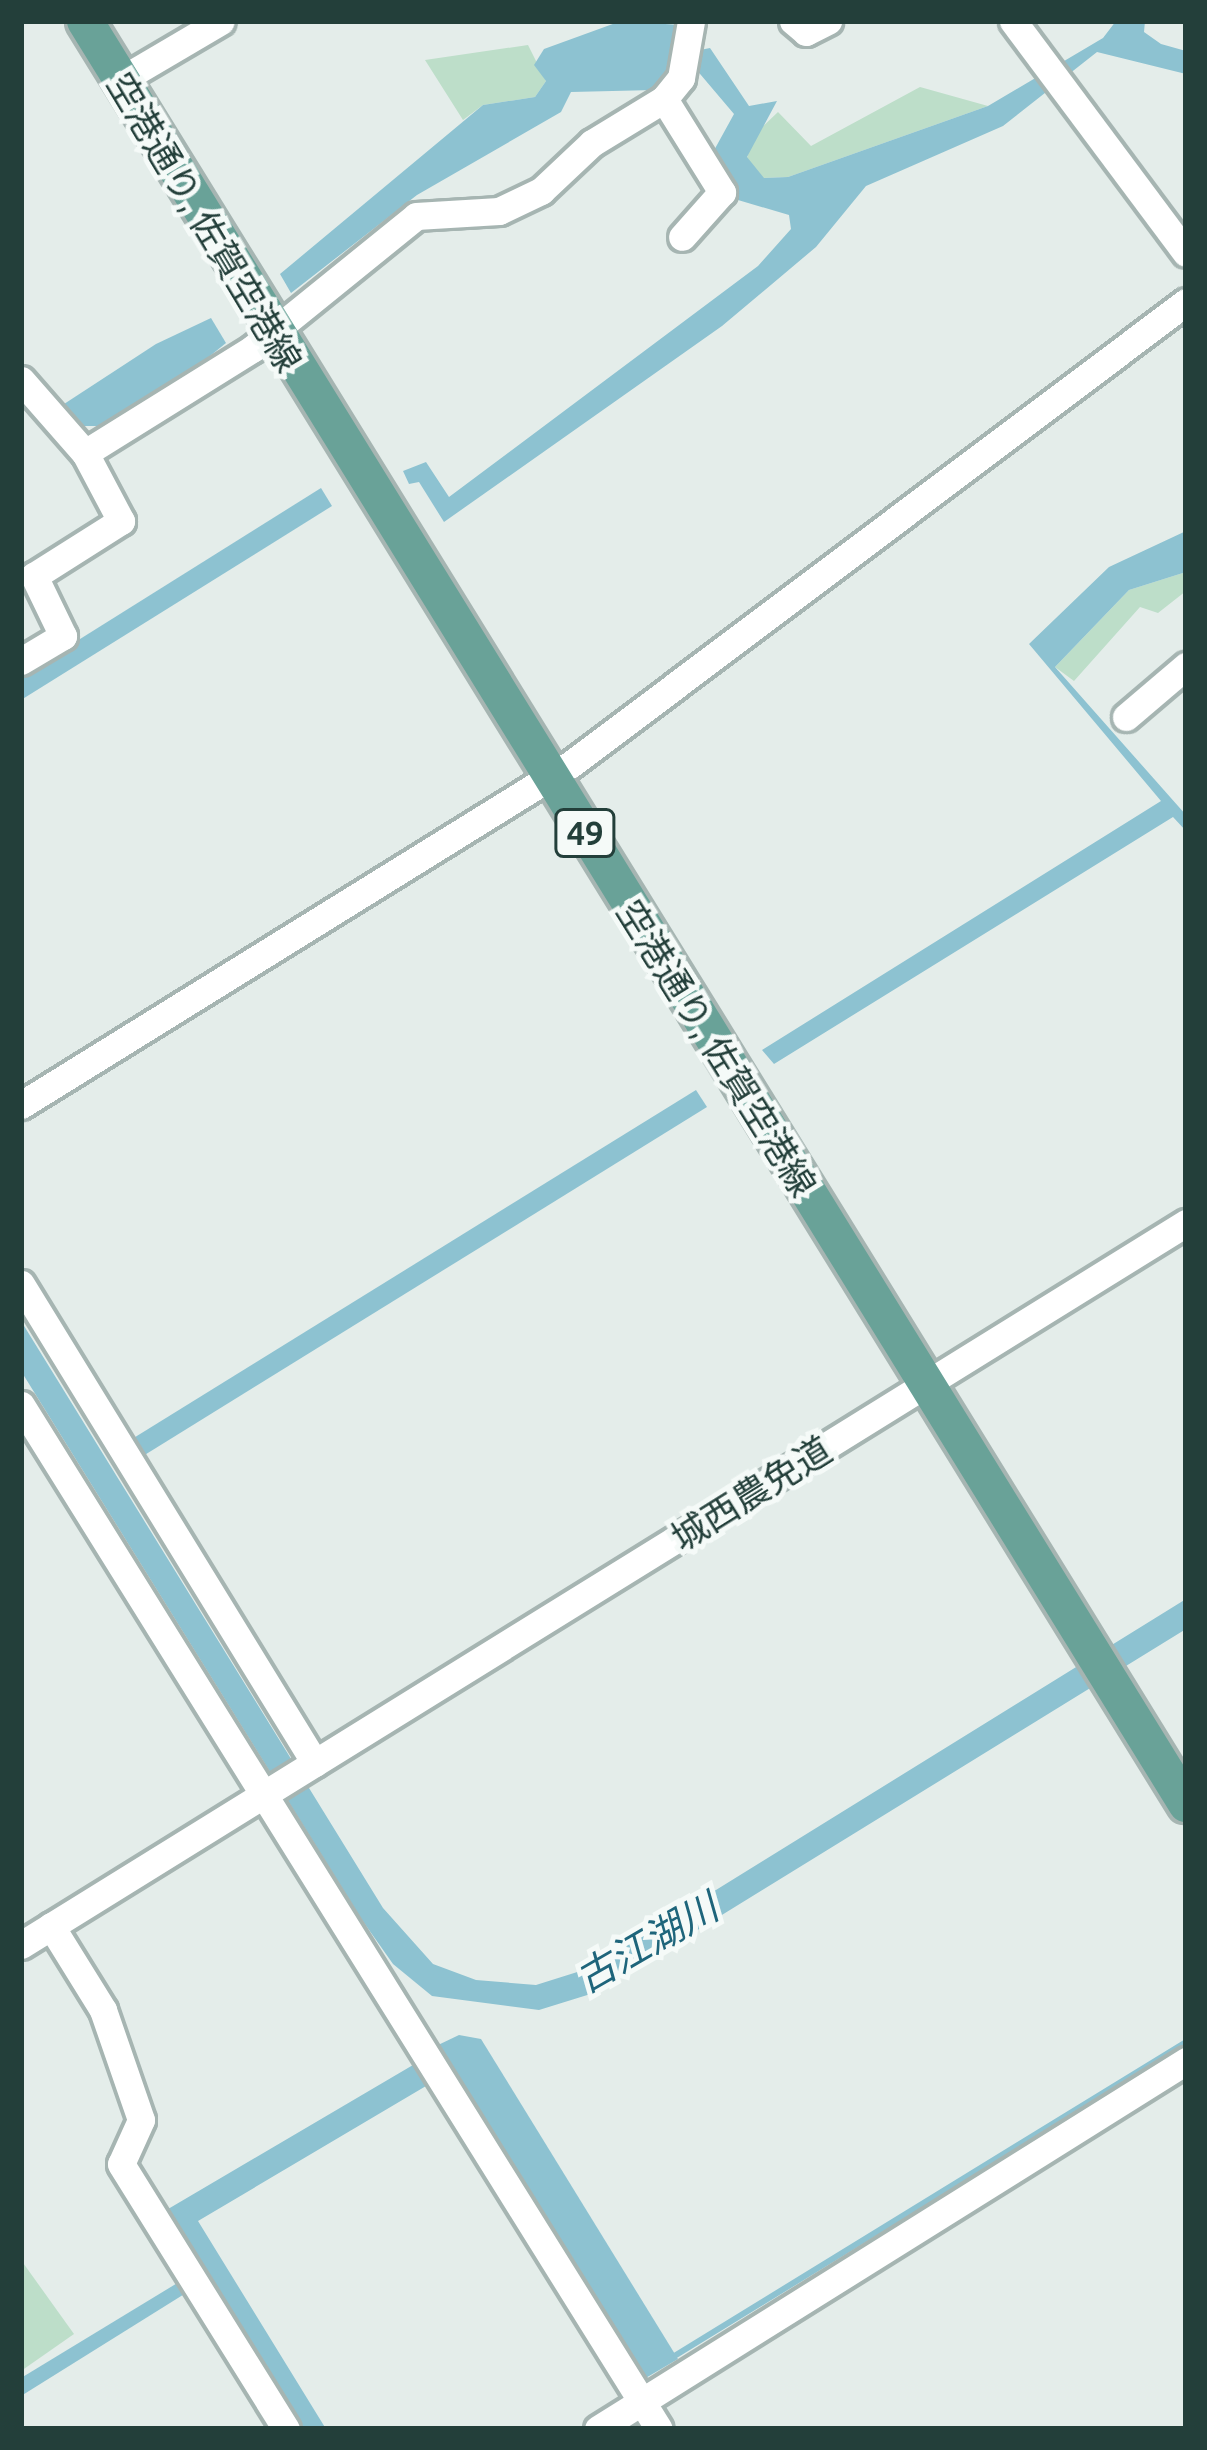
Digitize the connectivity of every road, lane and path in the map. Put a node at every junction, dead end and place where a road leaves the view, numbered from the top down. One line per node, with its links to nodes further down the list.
1 (85, 21): 7 (main road, 空港通り, 佐賀空港線 / 49)
2 (221, 21): 7 (street)
3 (692, 21): 8 (street)
4 (793, 21): 5 (street)
5 (828, 21)
6 (1013, 21): 10 (street)
7 (119, 81): 12 (main road, 空港通り, 佐賀空港線 / 49)
8 (664, 99): 9 (street); 12 (street)
9 (682, 238)
10 (1186, 254)
11 (1186, 302): 18 (street)
12 (271, 332): 14 (street); 18 (main road, 空港通り, 佐賀空港線 / 49)
13 (21, 380): 14 (street)
14 (85, 453): 15 (street)
15 (21, 662)
16 (1186, 666): 17 (street)
17 (1126, 718)
18 (550, 777): 19 (street); 22 (main road, 空港通り, 佐賀空港線 / 49)
19 (21, 1105)
20 (1186, 1223): 22 (street, 城西農免道)
21 (21, 1284): 24 (street)
22 (925, 1385): 24 (street, 城西農免道); 26 (main road, 空港通り, 佐賀空港線 / 49)
23 (21, 1405): 25 (street)
24 (315, 1763): 25 (street, 城西農免道)
25 (264, 1795): 27 (street); 30 (street)
26 (1186, 1804)
27 (51, 1926): 28 (street); 31 (street)
28 (21, 1945)
29 (1186, 2061): 30 (street)
30 (641, 2402): 32 (street); 33 (street)
31 (286, 2429)
32 (598, 2429)
33 (659, 2429)

